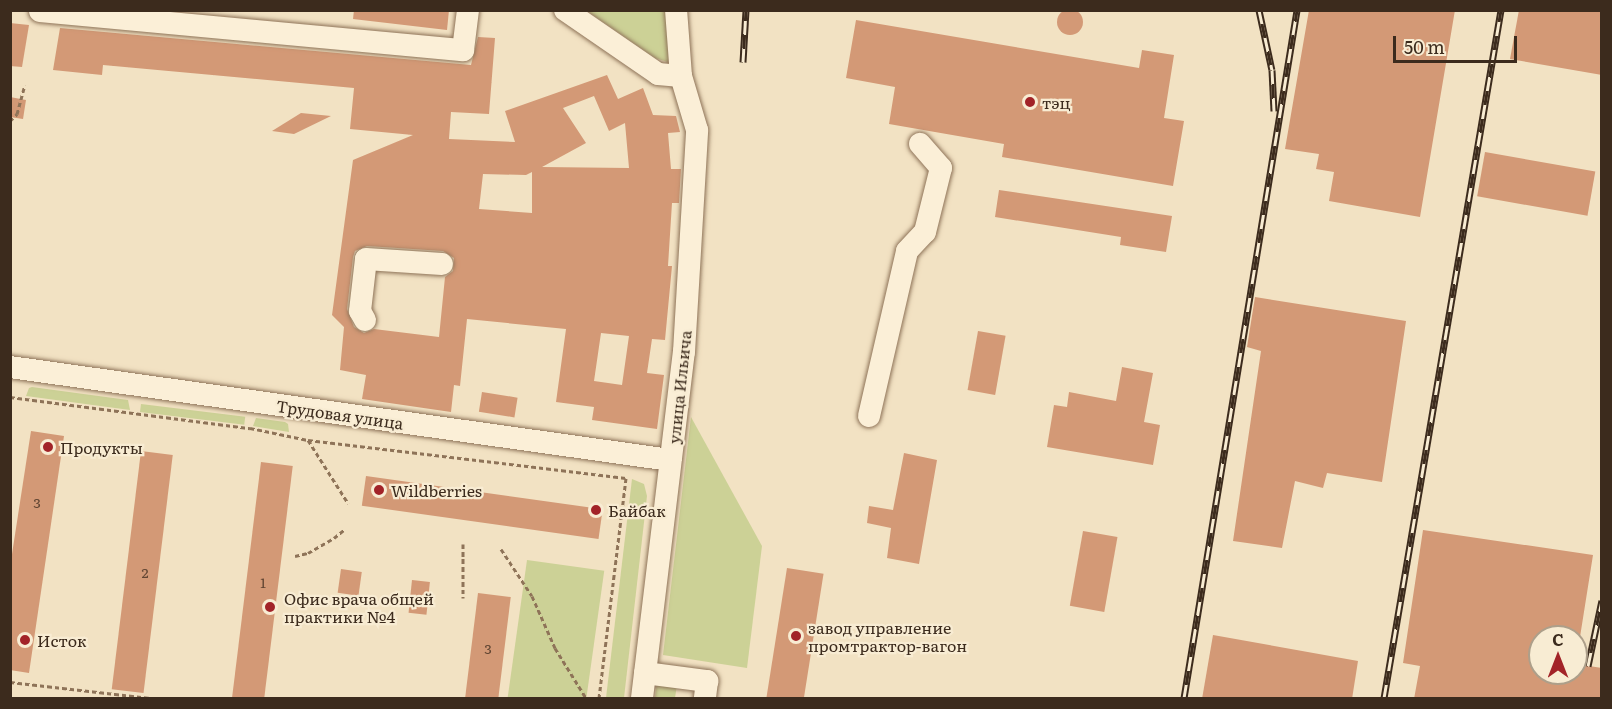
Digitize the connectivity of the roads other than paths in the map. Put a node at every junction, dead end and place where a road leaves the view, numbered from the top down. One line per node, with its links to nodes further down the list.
1 (468, 10): 4 (street)
2 (565, 10): 5 (street)
3 (676, 10): 5 (street, улица Ильича)
4 (40, 11)
5 (681, 76): 11 (street, улица Ильича)
6 (921, 144): 10 (street)
7 (442, 264): 8 (street)
8 (365, 320)
9 (10, 367): 11 (street, Трудовая улица)
10 (869, 416)
11 (670, 460): 12 (street, улица Ильича)
12 (645, 673): 13 (street, улица Ильича); 14 (street)
13 (642, 699)
14 (705, 699)

